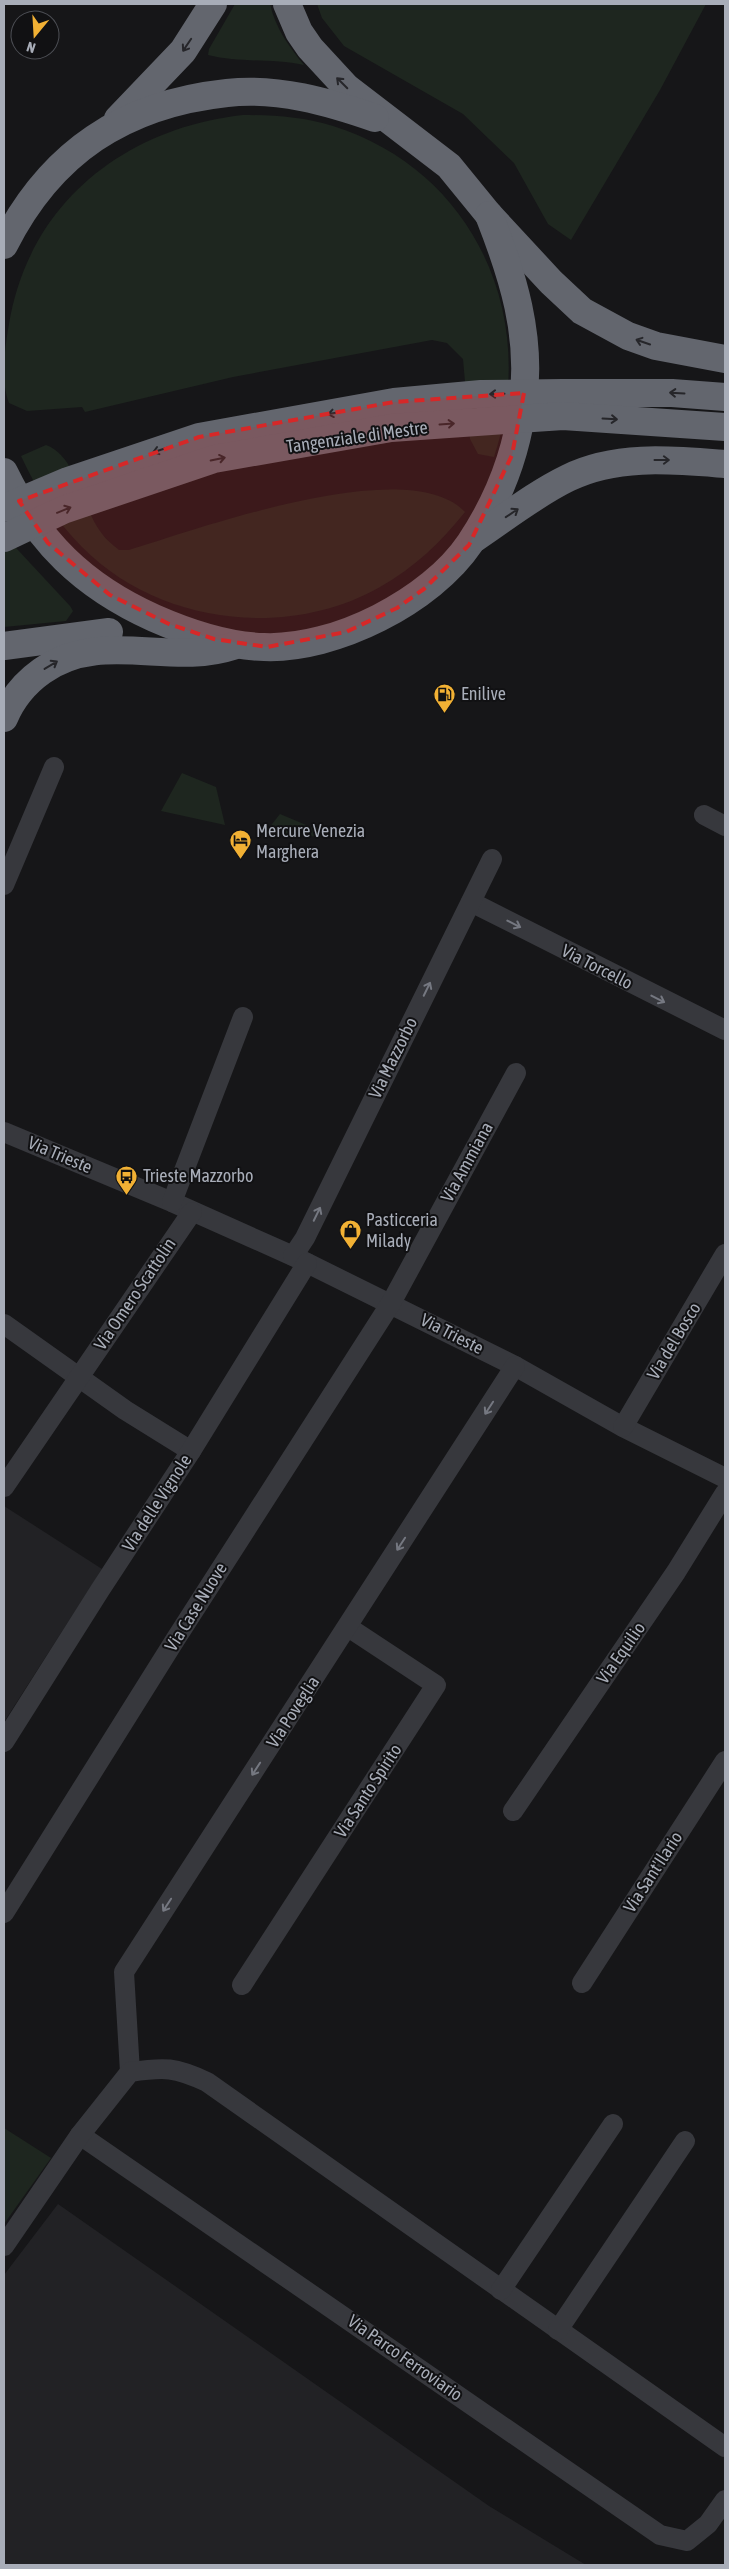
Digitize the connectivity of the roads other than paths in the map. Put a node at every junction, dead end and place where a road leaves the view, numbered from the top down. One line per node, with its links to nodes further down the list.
1 (213, 4): 4 (highway, one-way to 4)
2 (287, 4): 3 (highway, one-way to 2)
3 (393, 125): 4 (highway); 5 (highway)
4 (110, 127): 6 (highway)
5 (490, 215): 7 (highway, one-way to 5); 14 (highway)
6 (4, 245)
7 (725, 359)
8 (725, 397): 12 (highway, Tangenziale di Mestre, one-way to 12, bridge)
9 (725, 427): 13 (highway, Tangenziale di Mestre, one-way to 9, bridge)
10 (725, 464): 14 (highway, one-way to 10)
11 (4, 472): 15 (highway)
12 (4, 508)
13 (4, 538)
14 (472, 540): 15 (highway)
15 (226, 642): 16 (highway); 17 (highway, one-way to 15)
16 (4, 646)
17 (4, 718)
18 (54, 767): 22 (street)
19 (704, 816): 20 (street)
20 (725, 826)
21 (492, 859): 23 (street, Via Mazzorbo)
22 (4, 885)
23 (470, 902): 25 (street, Via Torcello, one-way to 25); 31 (street, Via Mazzorbo, one-way to 23)
24 (243, 1017): 28 (street)
25 (725, 1030)
26 (516, 1073): 32 (street, Via Ammiana)
27 (4, 1132): 28 (street, Via Trieste)
28 (172, 1202): 29 (street, Via Trieste)
29 (192, 1212): 31 (street, Via Trieste); 35 (street, Via Omero Scattolin)
30 (725, 1254): 36 (street, Via del Bosco)
31 (300, 1260): 32 (street, Via Trieste); 37 (street, Via delle Vignole)
32 (390, 1303): 34 (street, Via Trieste); 45 (street, Via Case Nuove)
33 (4, 1324): 35 (street)
34 (515, 1366): 36 (street, Via Trieste); 41 (street, Via Poveglia, one-way to 41)
35 (80, 1376): 37 (street); 39 (street, Via Omero Scattolin)
36 (623, 1427): 38 (street, Via Trieste)
37 (192, 1451): 42 (street, Via delle Vignole)
38 (725, 1478)
39 (4, 1487)
40 (725, 1493): 44 (street, Via Equilio)
41 (348, 1627): 47 (street, Via Santo Spirito); 48 (street, Via Poveglia, one-way to 48)
42 (4, 1742)
43 (725, 1761): 46 (street, Via Sant'Ilario)
44 (512, 1811)
45 (4, 1913)
46 (582, 1983)
47 (242, 1985)
48 (130, 2072): 50 (street); 53 (street)
49 (613, 2124): 53 (street)
50 (80, 2135): 52 (street); 56 (street, Via Parco Ferroviario)
51 (685, 2142): 54 (street)
52 (4, 2246)
53 (500, 2290): 54 (street)
54 (558, 2330): 55 (street)
55 (725, 2446)
56 (725, 2500)

